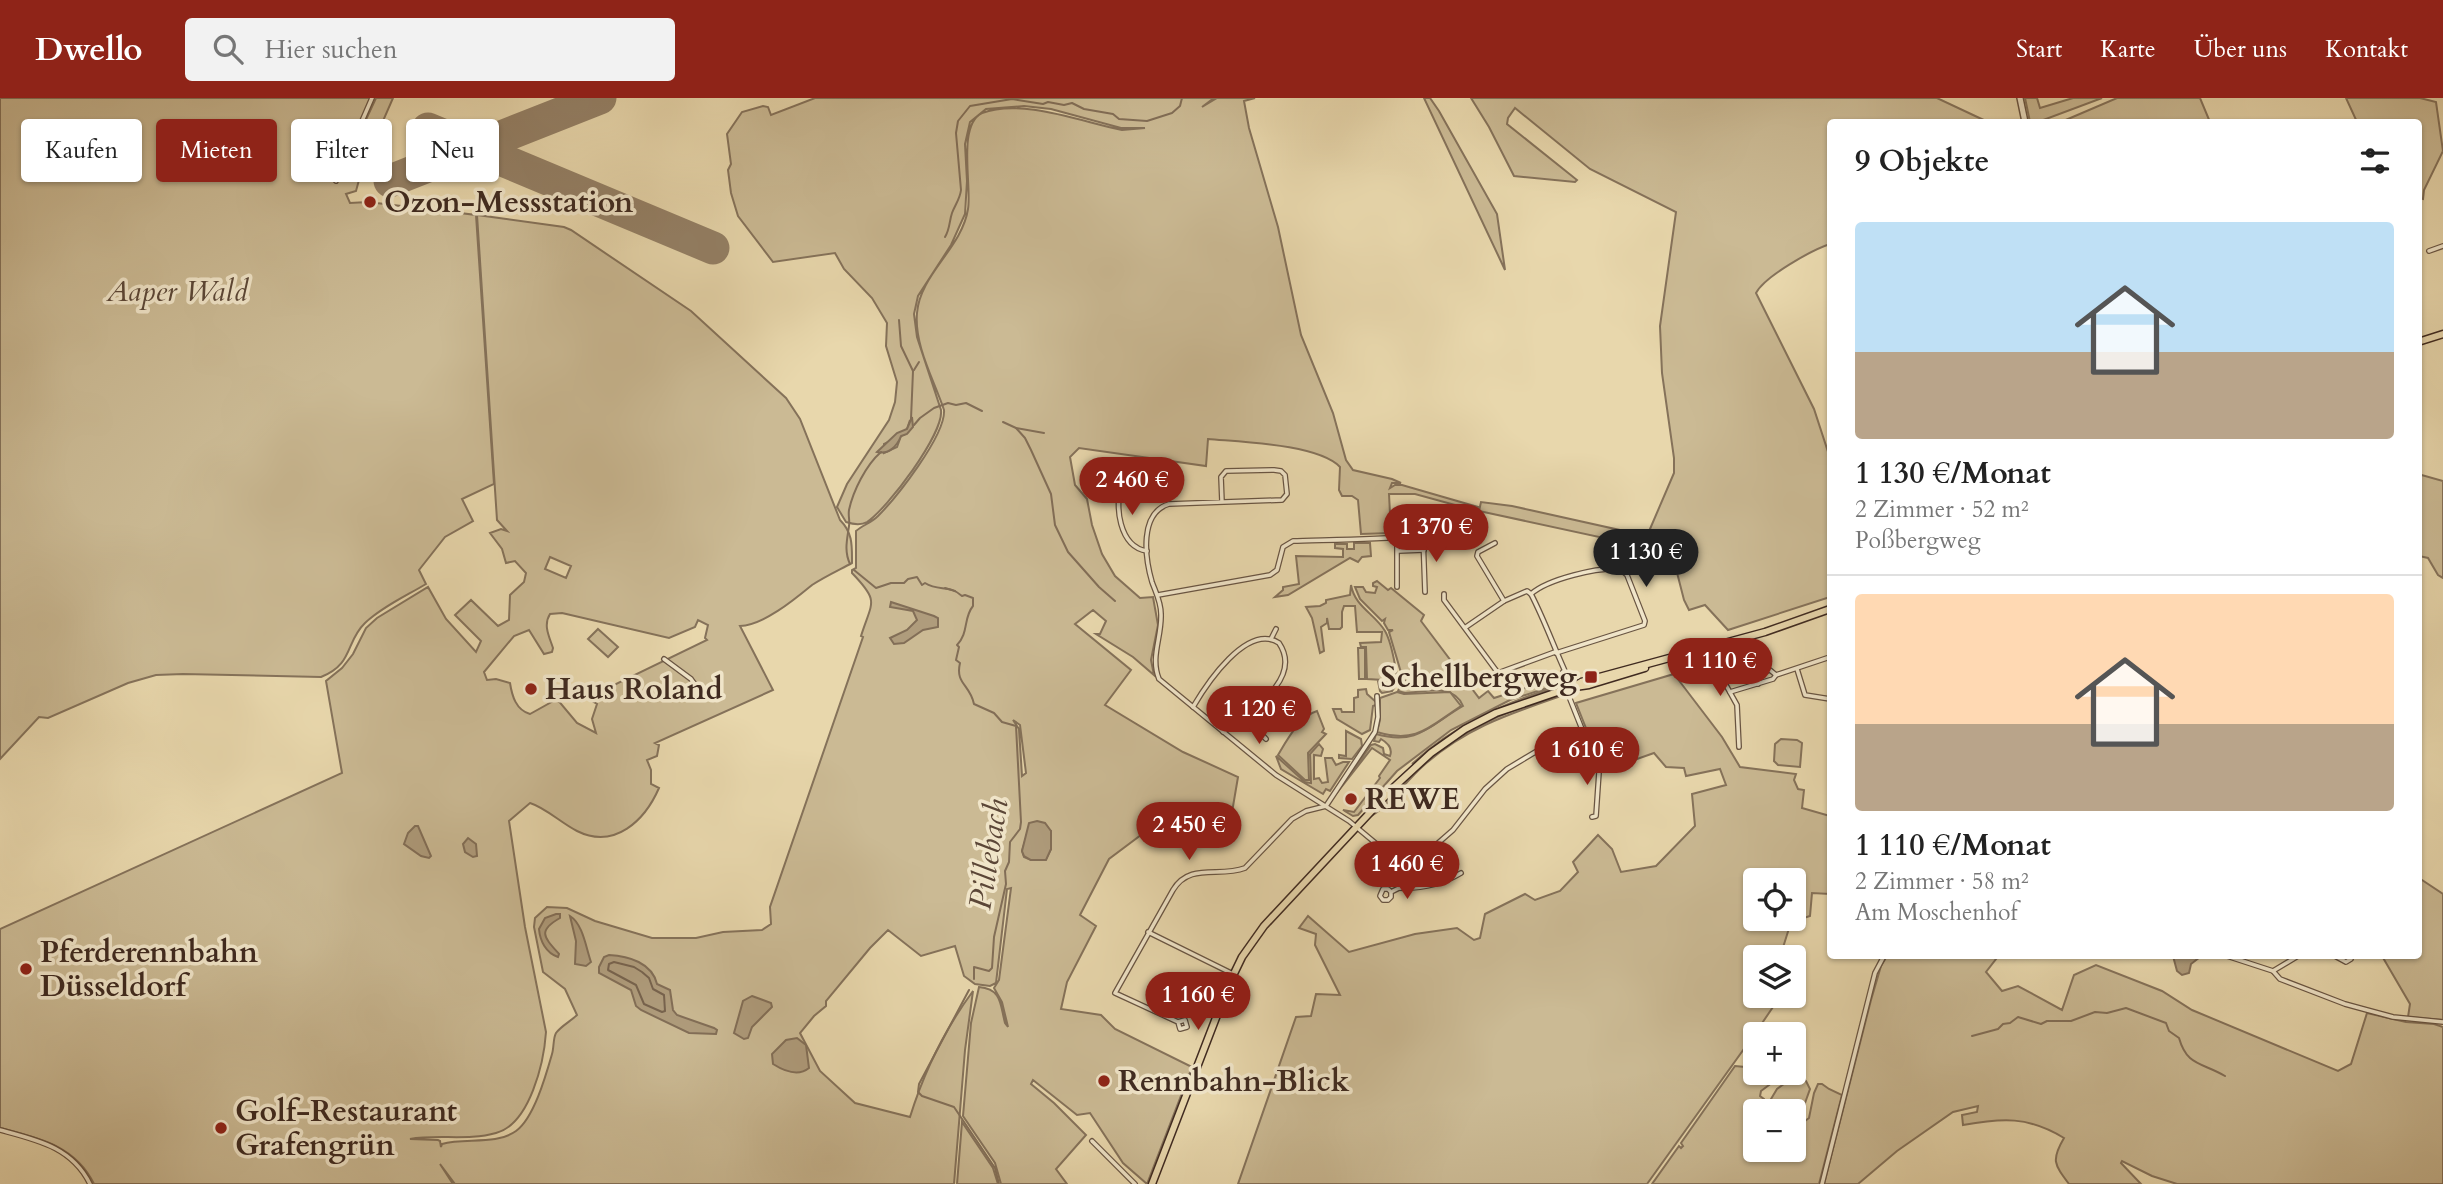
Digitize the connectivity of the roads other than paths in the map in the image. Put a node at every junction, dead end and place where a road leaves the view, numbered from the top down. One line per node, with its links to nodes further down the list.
1 (373, 98): 3 (street)
2 (2020, 98): 4 (street)
3 (364, 119)
4 (2024, 119)
5 (2443, 246): 6 (street)
6 (2429, 251)
7 (2443, 334): 8 (main road)
8 (2422, 341)
9 (1122, 483): 16 (street)
10 (1222, 502): 10 (street); 16 (street)
11 (1477, 518): 12 (street)
12 (1423, 536): 13 (street); 15 (street)
13 (1396, 537): 17 (street); 22 (street)
14 (1495, 543): 23 (street)
15 (1424, 550): 17 (street); 19 (street)
16 (1147, 551): 22 (street)
17 (1397, 551): 18 (street)
18 (1397, 587)
19 (1424, 592)
20 (1444, 594): 25 (street)
21 (1531, 594): 23 (street); 29 (street); 29 (street)
22 (1158, 595): 40 (street)
23 (1504, 601): 25 (street)
24 (1827, 610): 28 (main road)
25 (1466, 627): 29 (street)
26 (1276, 629): 27 (street)
27 (1272, 639): 40 (street); 41 (street)
28 (1706, 649): 36 (main road); 37 (street)
29 (1555, 653): 36 (street)
30 (1827, 658): 32 (street)
31 (664, 659): 35 (street)
32 (1797, 669): 33 (street); 39 (street)
33 (1776, 675): 34 (street); 34 (street)
34 (1758, 684): 37 (street)
35 (696, 686)
36 (1569, 688): 43 (street); 48 (main road)
37 (1730, 692): 45 (street)
38 (1377, 696): 46 (street)
39 (1827, 699)
40 (1194, 707): 42 (street)
41 (1244, 715): 42 (street); 44 (street)
42 (1223, 732): 46 (street)
43 (1583, 733): 47 (street); 49 (street)
44 (1266, 739)
45 (1739, 747)
46 (1326, 806): 48 (street); 53 (street)
47 (1592, 817)
48 (1357, 826): 49 (street); 58 (main road)
49 (1402, 853): 51 (street)
50 (1461, 873): 51 (street)
51 (1399, 888): 52 (street)
52 (1391, 892)
53 (1148, 932): 58 (street); 59 (street)
54 (1882, 959): 66 (street)
55 (2236, 959): 57 (street)
56 (2293, 959): 57 (street)
57 (2273, 971): 60 (street)
58 (1233, 974): 65 (main road)
59 (1178, 1022)
60 (2443, 1022)
61 (0, 1130): 63 (street)
62 (1091, 1141): 64 (street)
63 (90, 1184)
64 (1135, 1184)
65 (1152, 1184)
66 (1822, 1184)

